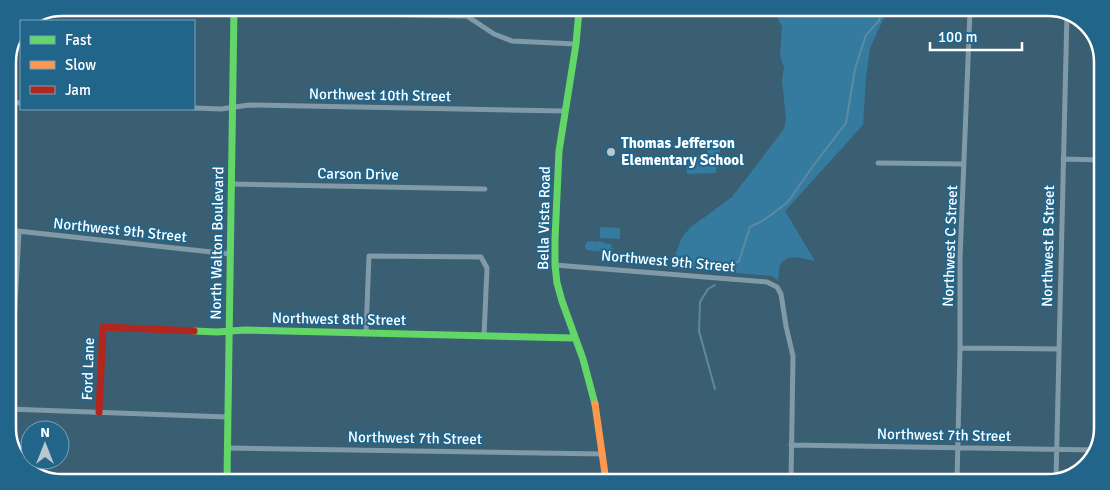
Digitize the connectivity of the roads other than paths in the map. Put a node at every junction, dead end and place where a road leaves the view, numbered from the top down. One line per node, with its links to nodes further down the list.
1 (234, 16): 7 (street, North Walton Boulevard)
2 (467, 16): 6 (street)
3 (578, 16): 6 (street, Bella Vista Road)
4 (970, 16): 13 (street, Northwest C Street)
5 (1066, 20): 10 (street, Northwest B Street)
6 (576, 44): 9 (street, Bella Vista Road)
7 (233, 107): 8 (street, Northwest 10th Street); 9 (street, Northwest 10th Street); 14 (street, North Walton Boulevard)
8 (195, 108)
9 (565, 111): 19 (street, Bella Vista Road)
10 (1063, 159): 11 (street); 27 (street, Northwest B Street)
11 (1094, 160)
12 (878, 163): 13 (street)
13 (964, 164): 26 (street, Northwest C Street)
14 (232, 184): 15 (street, Carson Drive); 18 (street, North Walton Boulevard)
15 (485, 189)
16 (16, 231): 17 (street, Northwest 9th Street)
17 (19, 232): 18 (street, Northwest 9th Street); 20 (street)
18 (230, 254): 22 (street, North Walton Boulevard)
19 (555, 265): 25 (street, Bella Vista Road); 31 (street, Northwest 9th Street)
20 (16, 280)
21 (103, 327): 22 (street, Northwest 8th Street); 29 (street, Ford Lane)
22 (229, 331): 23 (street, Northwest 8th Street); 30 (street, North Walton Boulevard)
23 (366, 333): 24 (street, Northwest 8th Street); 24 (street)
24 (484, 336): 25 (street, Northwest 8th Street)
25 (574, 338): 36 (street, Bella Vista Road)
26 (960, 348): 27 (street); 33 (street, Northwest C Street)
27 (1059, 349): 34 (street, Northwest B Street)
28 (16, 409): 29 (street)
29 (100, 412): 30 (street)
30 (227, 417): 32 (street, North Walton Boulevard)
31 (791, 445): 33 (street, Northwest 7th Street); 40 (street)
32 (227, 448): 36 (street, Northwest 7th Street); 38 (street, North Walton Boulevard)
33 (958, 448): 34 (street, Northwest 7th Street); 41 (street, Northwest C Street)
34 (1057, 450): 35 (street, Northwest 7th Street); 37 (street, Northwest B Street)
35 (1088, 450)
36 (603, 454): 39 (street, Bella Vista Road)
37 (1056, 473)
38 (227, 474)
39 (605, 474)
40 (790, 474)
41 (957, 474)

